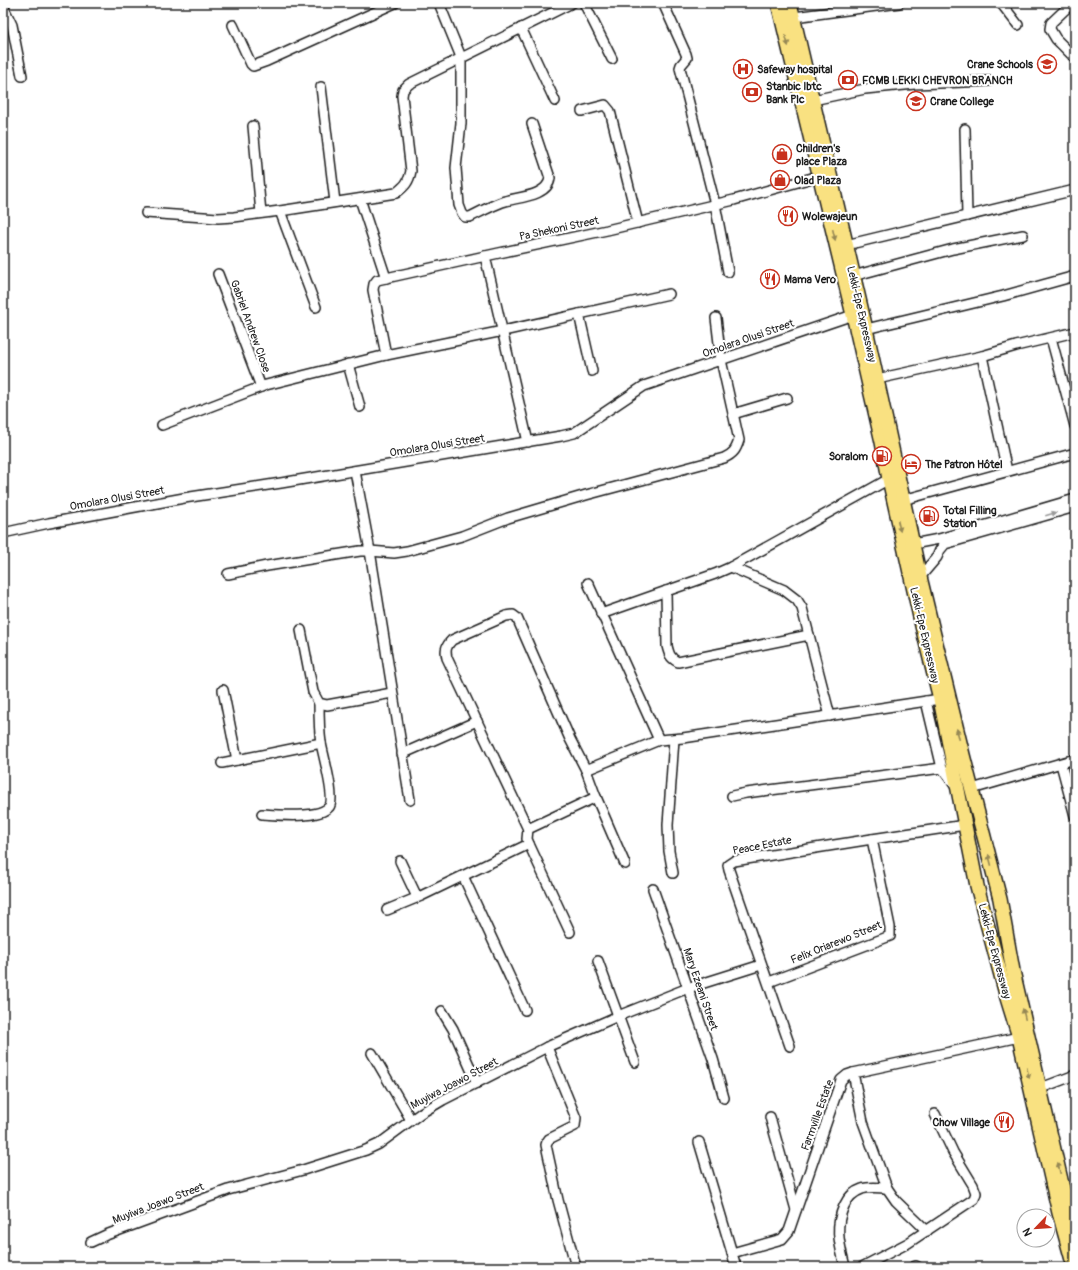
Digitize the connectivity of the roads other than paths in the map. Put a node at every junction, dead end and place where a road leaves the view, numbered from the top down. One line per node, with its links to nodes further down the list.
1 (395, 3): 13 (street)
2 (439, 3): 16 (street)
3 (572, 3): 15 (street)
4 (584, 3): 18 (street)
5 (663, 3): 32 (street)
6 (778, 3): 28 (highway, Lekki-Epe Expressway, one-way to 28)
7 (790, 3): 12 (highway, Lekki-Epe Expressway)
8 (899, 3): 12 (street)
9 (1001, 3): 14 (street)
10 (1072, 3): 17 (street)
11 (3, 6): 19 (street)
12 (794, 17): 22 (highway, Lekki-Epe Expressway)
13 (233, 25)
14 (1018, 25)
15 (521, 28): 16 (street); 23 (street)
16 (461, 57): 25 (street); 30 (street)
17 (1075, 58)
18 (612, 59)
19 (22, 76)
20 (989, 81): 22 (street)
21 (321, 87): 31 (street)
22 (813, 100): 39 (highway, Lekki-Epe Expressway)
23 (555, 101)
24 (582, 111): 37 (street)
25 (532, 124)
26 (253, 126): 35 (street)
27 (965, 129): 36 (street)
28 (819, 176): 32 (street, Pa Shekoni Street); 49 (highway, Lekki-Epe Expressway, one-way to 49)
29 (1075, 190): 36 (street)
30 (360, 199): 31 (street); 45 (street)
31 (335, 202): 33 (street)
32 (715, 204): 37 (street, Pa Shekoni Street); 41 (street)
33 (280, 211): 35 (street); 47 (street)
34 (146, 213): 35 (street)
35 (261, 213)
36 (968, 216): 39 (street)
37 (638, 223): 40 (street, Pa Shekoni Street)
38 (1023, 235): 43 (street)
39 (846, 245): 43 (highway, Lekki-Epe Expressway)
40 (485, 256): 45 (street, Pa Shekoni Street); 52 (street)
41 (728, 272)
42 (218, 274): 61 (street, Gabriel Andrew Close)
43 (853, 276): 51 (highway, Lekki-Epe Expressway)
44 (1075, 276): 51 (street)
45 (386, 278): 55 (street, Pa Shekoni Street)
46 (669, 294): 48 (street)
47 (316, 307)
48 (580, 314): 52 (street); 59 (street)
49 (853, 315): 57 (street, Omolara Olusi Street); 71 (highway, Lekki-Epe Expressway)
50 (716, 318): 57 (street)
51 (866, 329): 60 (highway, Lekki-Epe Expressway)
52 (503, 331): 55 (street); 67 (street)
53 (1075, 332): 54 (street)
54 (1051, 338): 56 (street); 66 (street)
55 (386, 355): 58 (street)
56 (982, 356): 60 (street); 70 (street)
57 (721, 360): 64 (street); 67 (street, Omolara Olusi Street)
58 (348, 364): 61 (street); 63 (street)
59 (592, 371)
60 (877, 379): 73 (highway, Lekki-Epe Expressway)
61 (261, 386): 65 (street)
62 (787, 398): 64 (street)
63 (360, 407)
64 (733, 414): 78 (street)
65 (162, 425)
66 (1075, 426)
67 (528, 442): 69 (street, Omolara Olusi Street)
68 (1075, 452): 70 (street)
69 (355, 471): 76 (street, Omolara Olusi Street); 78 (street)
70 (1007, 471): 73 (street)
71 (889, 479): 79 (street); 89 (highway, Lekki-Epe Expressway, one-way to 89)
72 (1075, 499): 75 (street)
73 (903, 500): 77 (highway, Lekki-Epe Expressway)
74 (1075, 507): 75 (street, one-way to 74)
75 (986, 528): 77 (street); 81 (street)
76 (3, 533)
77 (913, 544): 81 (highway, Lekki-Epe Expressway)
78 (370, 551): 80 (street); 88 (street)
79 (731, 566): 83 (street); 86 (street)
80 (228, 574)
81 (920, 577): 104 (highway, Lekki-Epe Expressway, one-way to 81)
82 (588, 583): 84 (street)
83 (666, 591): 84 (street); 86 (street)
84 (602, 614): 95 (street)
85 (301, 630): 91 (street)
86 (809, 635): 92 (street)
87 (223, 690): 99 (street)
88 (392, 693): 91 (street); 97 (street)
89 (940, 699): 90 (street); 104 (highway, Lekki-Epe Expressway)
90 (926, 701): 92 (street); 102 (street)
91 (319, 703): 96 (street)
92 (830, 716): 94 (street)
93 (477, 721): 97 (street); 103 (street); 111 (street)
94 (674, 739): 95 (street); 116 (street)
95 (659, 740): 103 (street)
96 (321, 743): 99 (street); 108 (street)
97 (402, 754): 107 (street)
98 (1075, 759): 101 (street)
99 (237, 760): 100 (street)
100 (222, 763)
101 (1061, 764): 104 (street); 109 (street)
102 (942, 768): 104 (street); 105 (street)
103 (586, 770): 106 (street)
104 (966, 790): 110 (highway, Lekki-Epe Expressway); 118 (highway, Lekki-Epe Expressway, one-way to 104)
105 (732, 796)
106 (596, 797): 111 (street); 115 (street)
107 (410, 800)
108 (262, 814)
109 (1075, 816)
110 (965, 825): 112 (street, Peace Estate); 121 (highway, Lekki-Epe Expressway)
111 (528, 829): 113 (street)
112 (872, 839): 126 (street, Peace Estate); 127 (street, Felix Oriarewo Street)
113 (529, 844): 117 (street); 124 (street)
114 (400, 861): 120 (street)
115 (625, 864)
116 (673, 873)
117 (463, 876): 120 (street); 129 (street)
118 (997, 886): 121 (highway); 122 (highway, Lekki-Epe Expressway)
119 (653, 889): 128 (street, Mary Ezeani Street)
120 (417, 897): 123 (street)
121 (980, 897): 122 (highway); 132 (highway, Lekki-Epe Expressway)
122 (1000, 899): 140 (highway, Lekki-Epe Expressway, one-way to 122)
123 (387, 910)
124 (570, 932)
125 (598, 961): 131 (street)
126 (762, 965): 127 (street, Peace Estate); 128 (street, Muyiwa Joawo Street)
127 (769, 982): 133 (street, Peace Estate)
128 (688, 988): 131 (street, Muyiwa Joawo Street); 141 (street, Mary Ezeani Street)
129 (525, 1010)
130 (442, 1011): 139 (street)
131 (618, 1016): 134 (street, Muyiwa Joawo Street); 136 (street)
132 (1019, 1037): 137 (street, Farmville Estate); 159 (highway, Lekki-Epe Expressway, one-way to 159)
133 (790, 1046)
134 (547, 1047): 139 (street, Muyiwa Joawo Street); 153 (street)
135 (372, 1053): 144 (street)
136 (635, 1062)
137 (853, 1073): 146 (street); 147 (street, Farmville Estate)
138 (1075, 1075): 140 (street)
139 (477, 1083): 144 (street, Muyiwa Joawo Street)
140 (1041, 1088): 148 (highway, Lekki-Epe Expressway, one-way to 140)
141 (724, 1098)
142 (935, 1114): 149 (street)
143 (770, 1118): 147 (street)
144 (411, 1120): 151 (street, Muyiwa Joawo Street)
145 (699, 1142): 152 (street)
146 (887, 1188): 149 (street); 155 (street)
147 (796, 1210): 152 (street, Farmville Estate)
148 (1073, 1218): 150 (highway, Lekki-Epe Expressway)
149 (927, 1231): 156 (street)
150 (1075, 1233)
151 (91, 1242)
152 (734, 1253): 154 (street)
153 (576, 1267)
154 (736, 1267)
155 (845, 1267)
156 (862, 1267)
157 (913, 1267): 158 (street)
158 (918, 1267)
159 (1074, 1267)

